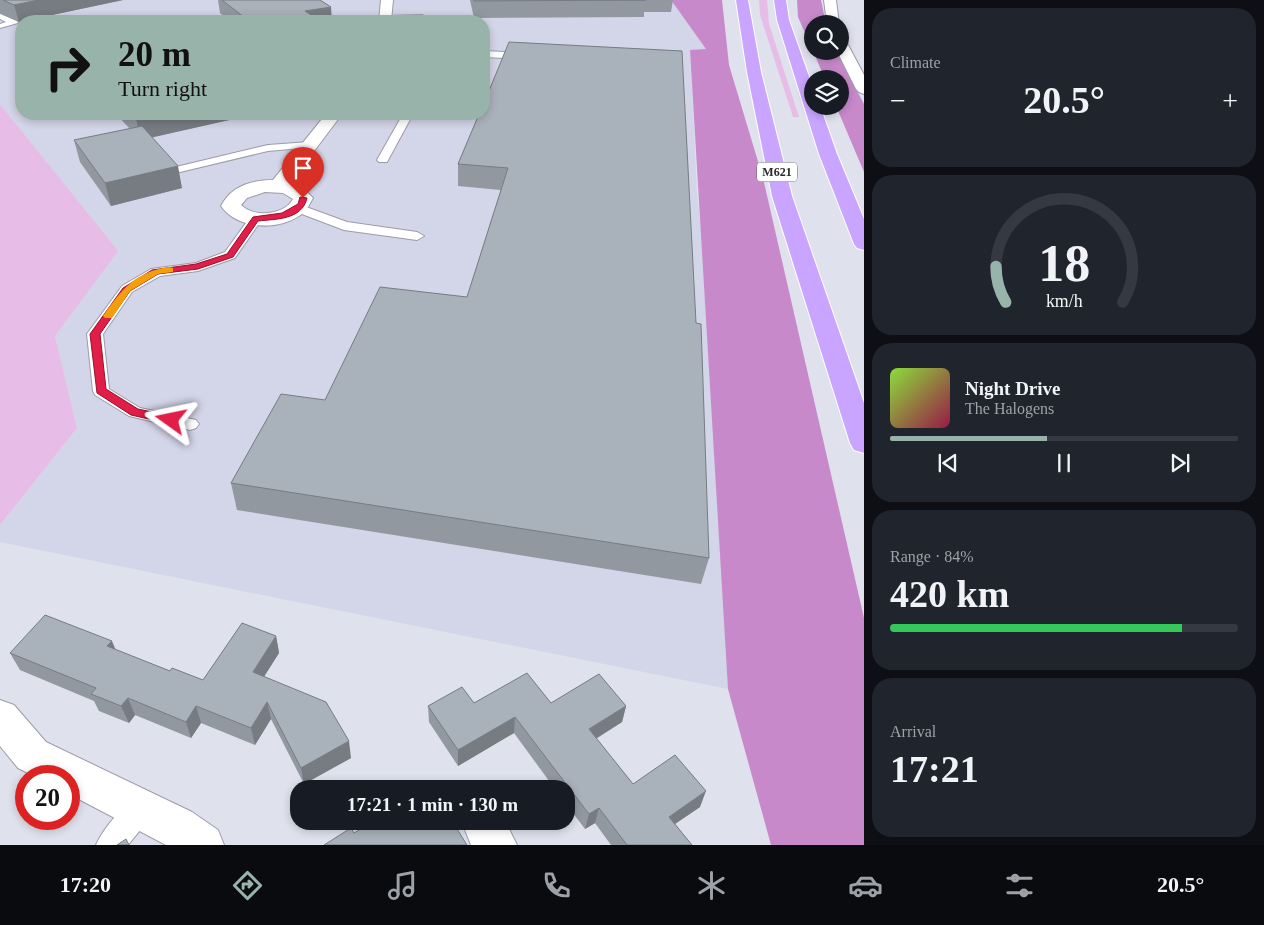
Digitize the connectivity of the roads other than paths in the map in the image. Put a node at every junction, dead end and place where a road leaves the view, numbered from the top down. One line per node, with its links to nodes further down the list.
1 (387, 0): 5 (street)
2 (742, 0): 24 (highway, M621)
3 (780, 0): 22 (highway)
4 (830, 0): 6 (street)
5 (386, 15)
6 (832, 15)
7 (0, 16): 8 (lane)
8 (0, 26)
9 (490, 54): 10 (lane)
10 (539, 56)
11 (849, 60): 12 (street)
12 (864, 89)
13 (329, 120): 15 (street)
14 (405, 120): 16 (lane)
15 (310, 145): 17 (lane); 18 (street)
16 (383, 160)
17 (180, 169)
18 (278, 186): 19 (street); 20 (street)
19 (298, 208): 20 (street); 21 (lane)
20 (256, 219): 23 (lane)
21 (417, 236)
22 (864, 244)
23 (190, 424)
24 (864, 443)
25 (0, 717): 26 (street)
26 (142, 809): 27 (lane); 28 (street)
27 (110, 845)
28 (204, 845)

